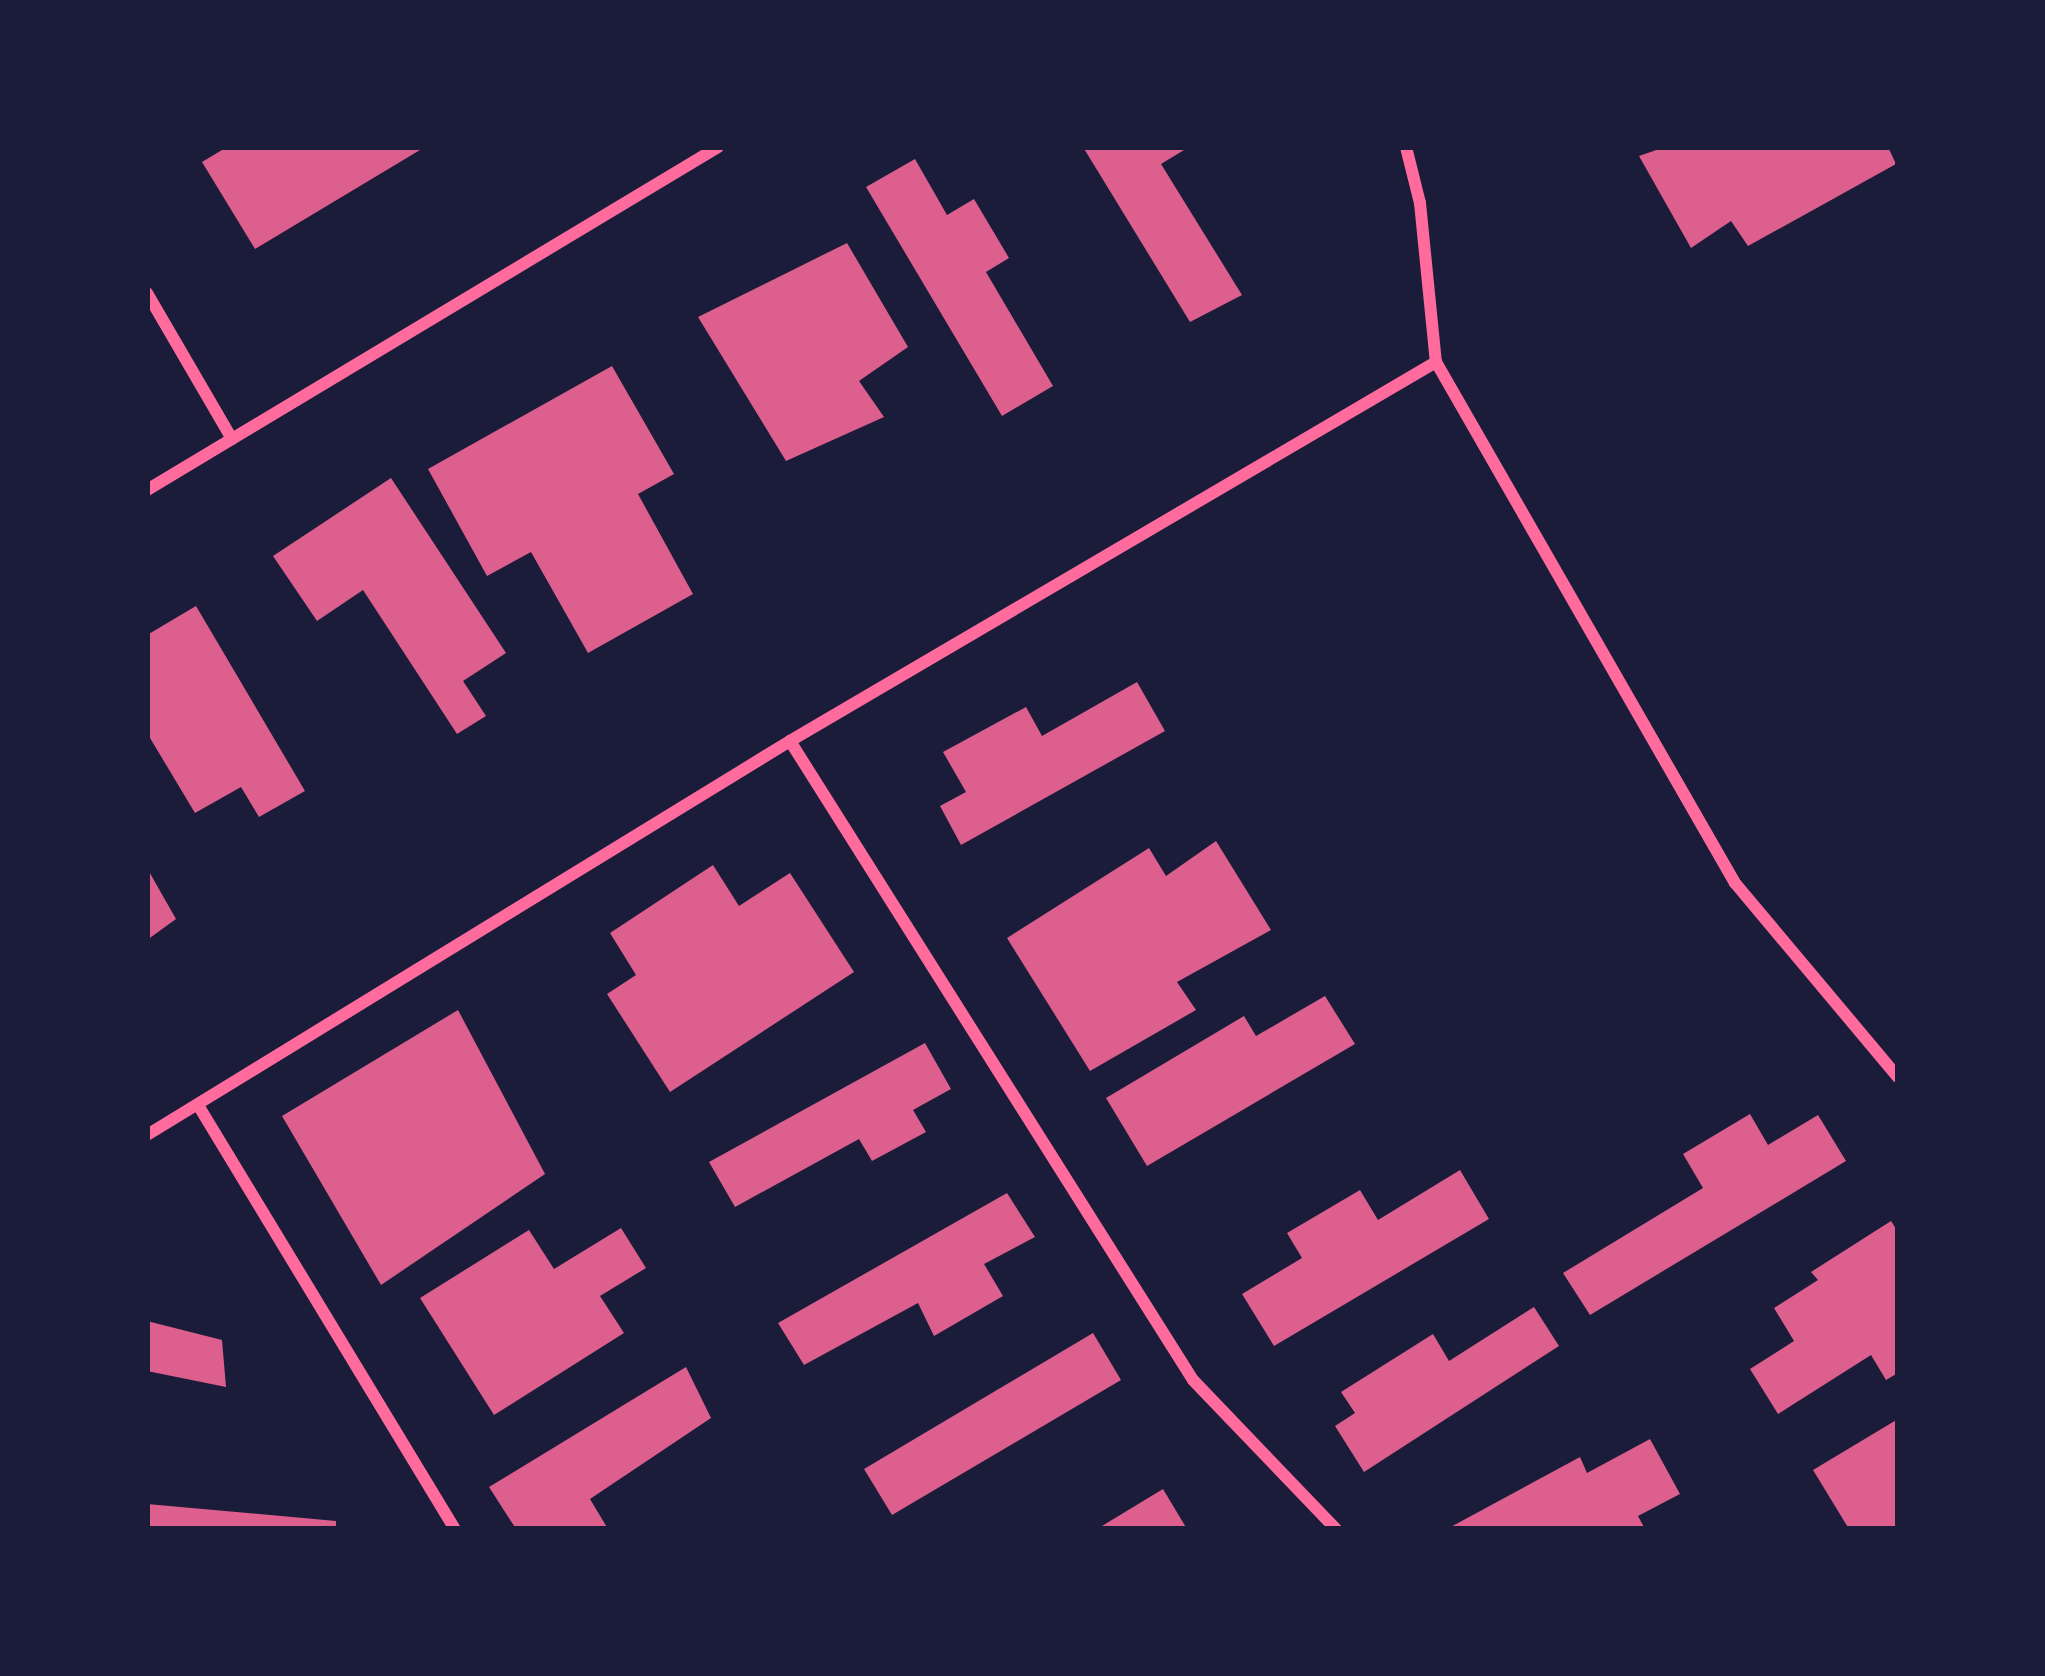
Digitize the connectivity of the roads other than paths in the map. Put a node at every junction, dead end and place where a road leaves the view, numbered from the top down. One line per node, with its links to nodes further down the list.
1 (718, 147): 5 (street)
2 (1406, 147): 4 (street)
3 (147, 293): 5 (street)
4 (1436, 362): 7 (street); 8 (street)
5 (232, 439): 6 (street)
6 (147, 490)
7 (790, 741): 9 (street); 12 (street)
8 (1898, 1078)
9 (198, 1105): 10 (street); 11 (street)
10 (147, 1135)
11 (455, 1529)
12 (1336, 1529)

